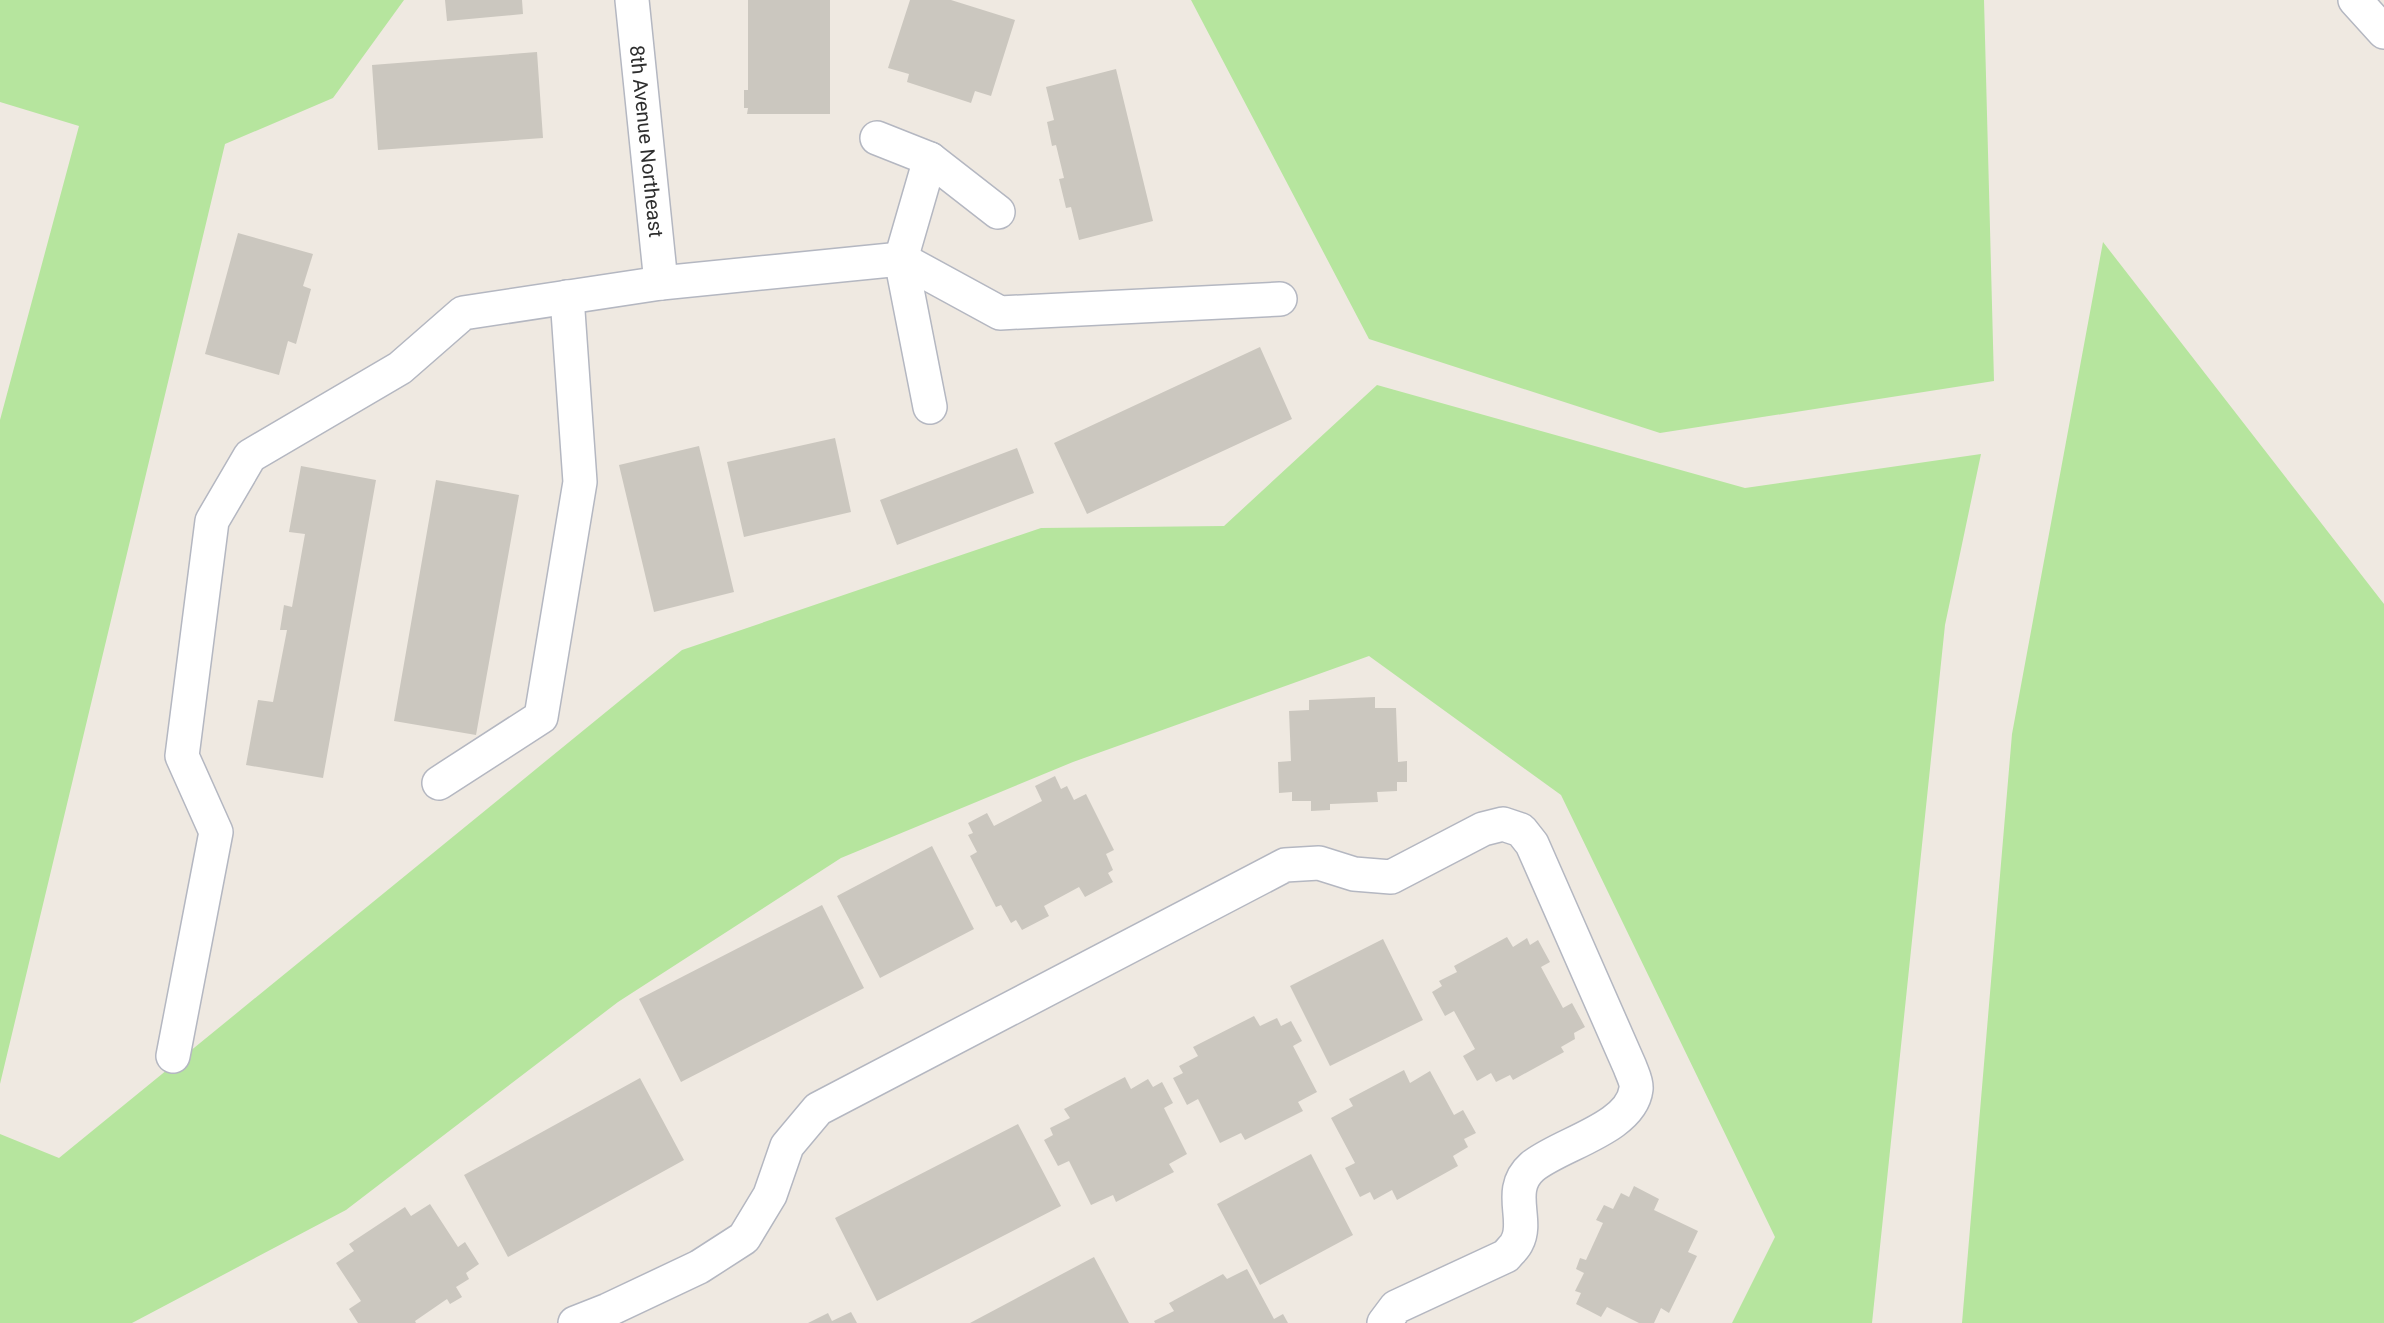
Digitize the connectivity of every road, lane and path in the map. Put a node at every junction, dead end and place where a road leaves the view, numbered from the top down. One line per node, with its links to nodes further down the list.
1 (632, 0): 8 (street, 8th Avenue Northeast)
2 (2355, 0): 3 (street)
3 (2384, 32)
4 (877, 138): 5 (street)
5 (930, 159): 6 (street); 7 (street)
6 (998, 212)
7 (901, 260): 8 (street); 10 (street); 11 (street)
8 (661, 283): 9 (street)
9 (567, 297): 12 (street); 13 (street)
10 (1280, 299)
11 (930, 407)
12 (439, 783)
13 (173, 1056)
14 (575, 1323): 15 (street)
15 (1384, 1323)

